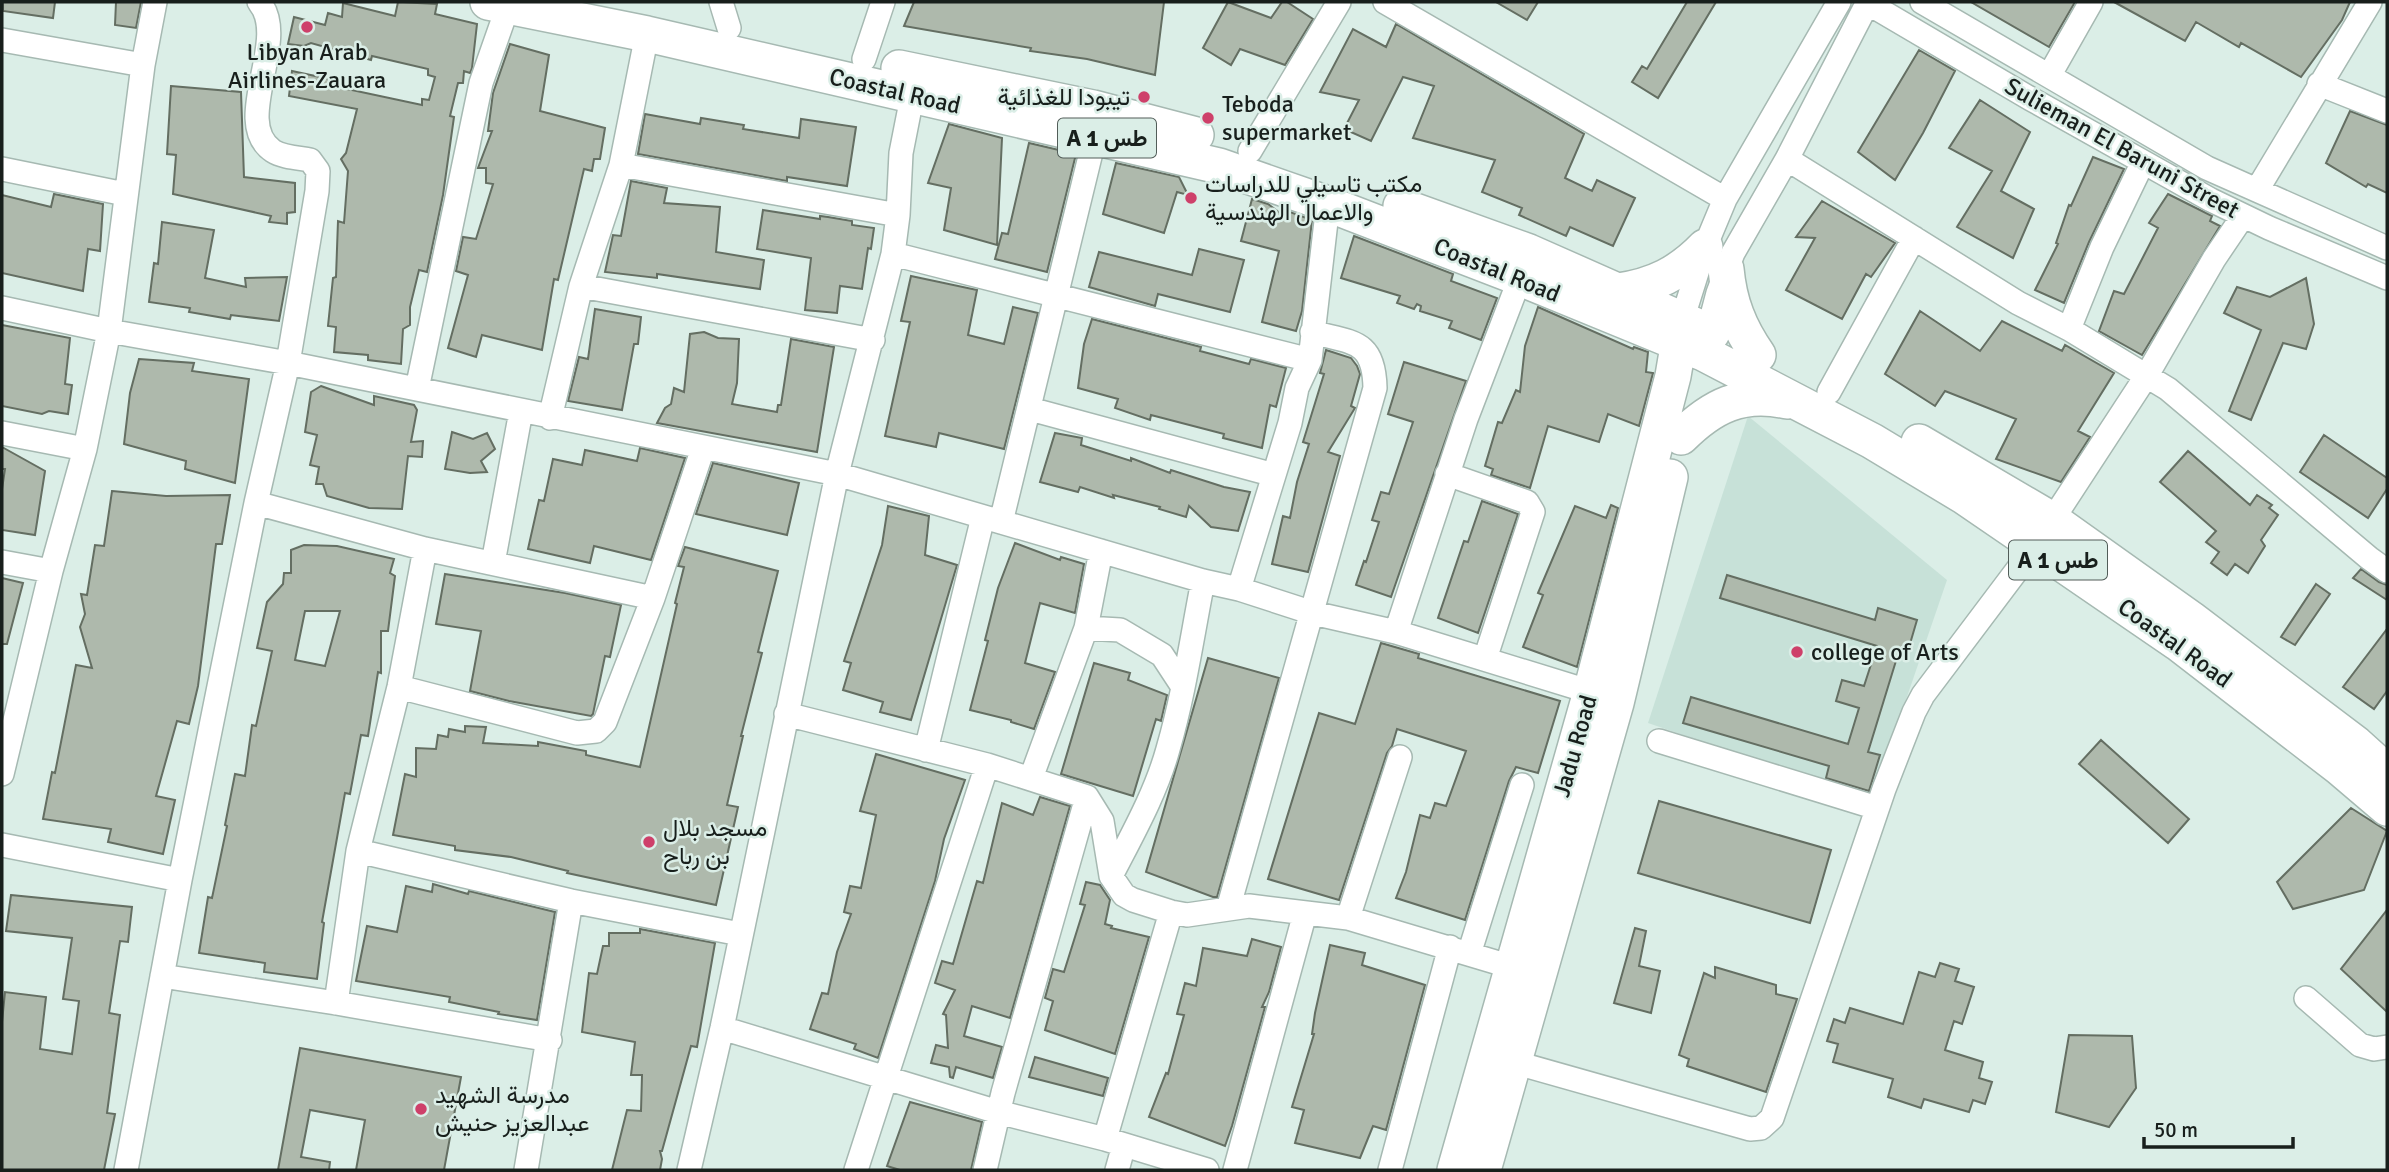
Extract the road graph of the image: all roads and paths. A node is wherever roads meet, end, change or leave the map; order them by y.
1 (155, 2) edge
2 (259, 2) edge
3 (605, 2) edge
4 (883, 2) edge
5 (1339, 2) edge
6 (1385, 2) edge
7 (1839, 2) edge
8 (1867, 2) edge
9 (1922, 2) edge
10 (2091, 2) edge
11 (2370, 2) edge
12 (498, 4) edge
13 (725, 15) edge
14 (647, 34) junction
15 (2, 40) edge
16 (864, 59) junction
17 (143, 65) junction
18 (2049, 76) junction
19 (915, 84) junction
20 (2319, 84) junction
21 (2387, 111) edge
22 (1095, 136) junction
23 (1250, 151) junction
24 (1787, 159) junction
25 (2143, 162) junction
26 (621, 164) junction
27 (2, 169) edge
28 (2257, 190) junction
29 (125, 194) junction
30 (1725, 199) junction
31 (1328, 204) junction
32 (898, 215) junction
33 (2243, 216) junction
34 (1914, 238) junction
35 (2387, 248) edge
36 (893, 254) junction
37 (1715, 258) junction
38 (1520, 278) junction
39 (2387, 278) edge
40 (581, 286) junction
41 (1618, 290) junction
42 (1057, 296) junction
43 (2, 309) edge
44 (2069, 329) junction
45 (109, 331) junction
46 (1312, 332) junction
47 (1693, 337) junction
48 (873, 340) junction
49 (1758, 355) junction
50 (1310, 360) junction
51 (288, 363) junction
52 (2147, 374) junction
53 (417, 389) junction
54 (1829, 392) junction
55 (1796, 403) junction
56 (1030, 409) junction
57 (521, 411) junction
58 (550, 418) junction
59 (2, 433) edge
60 (1681, 437) junction
61 (703, 448) junction
62 (85, 449) junction
63 (837, 474) junction
64 (1447, 474) junction
65 (1274, 475) junction
66 (256, 503) junction
67 (992, 520) junction
68 (2044, 532) junction
69 (425, 549) junction
70 (1101, 551) junction
71 (2, 562) edge
72 (493, 563) junction
73 (2387, 570) edge
74 (51, 571) junction
75 (1203, 581) junction
76 (1239, 589) junction
77 (653, 598) junction
78 (1313, 613) junction
79 (1086, 628) junction
80 (1396, 632) junction
81 (1485, 659) junction
82 (399, 687) junction
83 (1183, 687) junction
84 (1591, 692) junction
85 (786, 714) junction
86 (1660, 741) dead end
87 (926, 750) junction
88 (1400, 757) dead end
89 (987, 765) junction
90 (2387, 772) edge
91 (2, 774) edge
92 (1031, 778) junction
93 (1522, 785) dead end
94 (1087, 797) junction
95 (1877, 808) junction
96 (2387, 808) edge
97 (2, 845) edge
98 (358, 852) junction
99 (1111, 876) junction
100 (180, 880) junction
101 (571, 901) junction
102 (1228, 909) junction
103 (1171, 912) junction
104 (1305, 913) junction
105 (1348, 918) junction
106 (740, 934) junction
107 (1460, 950) junction
108 (1512, 967) junction
109 (162, 976) junction
110 (2306, 998) dead end
111 (336, 1003) junction
112 (722, 1028) junction
113 (550, 1040) junction
114 (2387, 1047) edge
115 (1513, 1062) junction
116 (888, 1078) junction
117 (998, 1112) junction
118 (1115, 1142) junction
119 (126, 1170) edge
120 (526, 1170) edge
121 (690, 1170) edge
122 (856, 1170) edge
123 (985, 1170) edge
124 (1117, 1170) edge
125 (1208, 1170) edge
126 (1235, 1170) edge
127 (1390, 1170) edge
128 (1455, 1170) edge
129 (1483, 1170) edge

1 - 17 street
2 - 51 street
3 - 13 highway, Coastal Road / A 1 طس
4 - 16 street
5 - 23 street
6 - 30 street
7 - 30 street
8 - 24 street
8 - 25 street, Sulieman El Baruni Street
9 - 18 street, Sulieman El Baruni Street
10 - 18 street
11 - 20 street
12 - 14 highway, Coastal Road / A 1 طس
12 - 53 street
13 - 16 highway, Coastal Road / A 1 طس
14 - 19 highway, Coastal Road / A 1 طس
14 - 26 street
15 - 17 street
16 - 19 highway, Coastal Road / A 1 طس
17 - 29 street
18 - 28 street, Sulieman El Baruni Street
19 - 22 highway, Coastal Road / A 1 طس
19 - 23 highway, Coastal Road / A 1 طس
19 - 32 street
20 - 21 street
20 - 28 street
22 - 31 highway, Coastal Road / A 1 طس
22 - 42 street
23 - 41 highway, Coastal Road / A 1 طس
24 - 34 street
24 - 37 street
25 - 33 street, Sulieman El Baruni Street
25 - 44 street
26 - 32 street
26 - 40 street
27 - 29 street
28 - 35 street, Sulieman El Baruni Street
29 - 45 street
30 - 37 street
31 - 38 highway, Coastal Road / A 1 طس
31 - 46 street
32 - 36 street
33 - 39 street, Sulieman El Baruni Street
33 - 52 street
34 - 44 street
34 - 54 street
36 - 42 street
36 - 48 street
37 - 41 highway
37 - 47 street
37 - 47 street
37 - 49 highway
38 - 47 highway, Coastal Road / A 1 طس
38 - 64 street
40 - 48 street
40 - 58 street
41 - 47 highway, Coastal Road / A 1 طس
42 - 50 street
42 - 56 street
43 - 45 street
44 - 52 street
45 - 51 street
45 - 62 street
46 - 50 street
46 - 78 street
47 - 49 highway, Coastal Road / A 1 طس
47 - 55 highway, Coastal Road / A 1 طس
47 - 60 highway, Jadu Road
47 - 84 highway, Jadu Road
48 - 63 street
49 - 54 highway, Coastal Road / A 1 طس
50 - 65 street
51 - 53 street
51 - 66 street
52 - 68 street
52 - 73 street
53 - 57 street
54 - 68 highway, Coastal Road / A 1 طس
55 - 60 highway
55 - 68 highway, Coastal Road / A 1 طس
56 - 65 street
56 - 67 street
57 - 58 street
57 - 72 street
58 - 61 street
59 - 62 street
60 - 115 highway, Jadu Road
61 - 63 street
61 - 77 street
62 - 74 street
63 - 67 street
63 - 85 street
64 - 80 street
64 - 81 street
65 - 76 street
66 - 69 street
66 - 100 street
67 - 70 street
67 - 87 street
68 - 90 highway, Coastal Road / A 1 طس
68 - 95 street
68 - 96 highway, Coastal Road / A 1 طس
69 - 72 street
69 - 82 street
70 - 75 street
70 - 79 street
71 - 74 street
72 - 77 street
74 - 91 street
75 - 76 street
75 - 83 street
76 - 78 street
77 - 82 street
78 - 80 street
78 - 102 street
79 - 83 street
79 - 92 street
80 - 81 street
81 - 84 street
82 - 98 street
83 - 99 street
84 - 108 highway, Jadu Road
85 - 87 street
85 - 106 street
86 - 95 street
87 - 89 street
88 - 105 street
89 - 92 street
89 - 116 street
92 - 94 street
93 - 107 street
94 - 99 street
94 - 117 street
95 - 115 street
97 - 100 street
98 - 101 street
98 - 111 street
99 - 103 street
100 - 109 street
101 - 106 street
101 - 113 street
102 - 103 street
102 - 104 street
103 - 118 street
104 - 105 street
104 - 126 street
105 - 107 street
106 - 112 street
107 - 108 street
107 - 127 street
108 - 128 highway, Jadu Road
109 - 111 street
109 - 119 street
110 - 114 street
111 - 113 street
112 - 116 street
112 - 121 street
113 - 120 street
115 - 129 highway, Jadu Road
116 - 117 street
116 - 122 street
117 - 118 street
117 - 123 street
118 - 124 street
118 - 125 street

